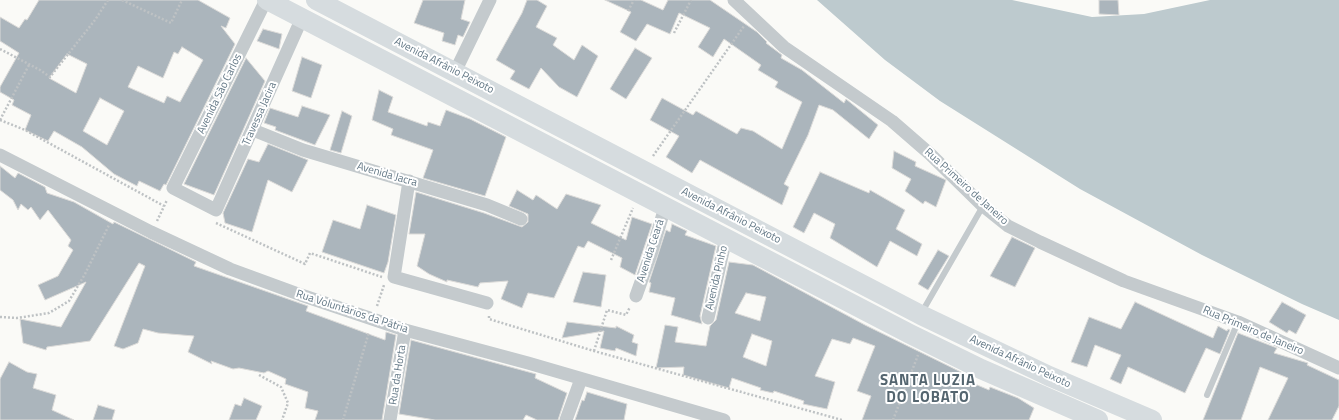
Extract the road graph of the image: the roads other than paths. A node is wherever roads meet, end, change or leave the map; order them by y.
1 (267, 0) edge
2 (316, 0) edge
3 (490, 0) edge
4 (734, 0) edge
5 (302, 18) junction
6 (455, 72) junction
7 (253, 130) junction
8 (0, 155) edge
9 (410, 181) junction
10 (983, 206) junction
11 (665, 207) junction
12 (216, 210) joint
13 (521, 219) dead end
14 (726, 238) junction
15 (636, 296) road end
16 (487, 303) road end
17 (920, 315) junction
18 (708, 318) dead end
19 (1238, 322) junction
20 (405, 330) junction
21 (1339, 368) edge
22 (581, 379) junction
23 (1207, 395) dead end
24 (390, 420) edge
25 (566, 420) edge
26 (724, 420) edge
27 (1098, 420) edge
28 (1152, 420) edge

1 - 5 main road, Avenida Afrânio Peixoto
1 - 12 street, Avenida São Carlos
2 - 6 main road, Avenida Afrânio Peixoto
3 - 6 street
4 - 10 street, Rua Primeiro de Janeiro
5 - 7 street, Travessa Jacira
5 - 11 main road, Avenida Afrânio Peixoto
6 - 17 main road, Avenida Afrânio Peixoto
7 - 9 street, Avenida Jacra
7 - 12 street, Travessa Jacira
8 - 20 street, Rua Voluntários da Pátria
9 - 13 street, Avenida Jacra
9 - 16 street
10 - 17 lane
10 - 19 street, Rua Primeiro de Janeiro
11 - 14 main road, Avenida Afrânio Peixoto
11 - 15 street, Avenida Ceará
14 - 18 street, Avenida Pinho
14 - 27 main road, Avenida Afrânio Peixoto
17 - 28 main road, Avenida Afrânio Peixoto
19 - 21 street, Rua Primeiro de Janeiro
19 - 23 lane
20 - 22 street, Rua Voluntários da Pátria
20 - 24 street, Rua da Horta
22 - 25 street
22 - 26 street, Rua Voluntários da Pátria

